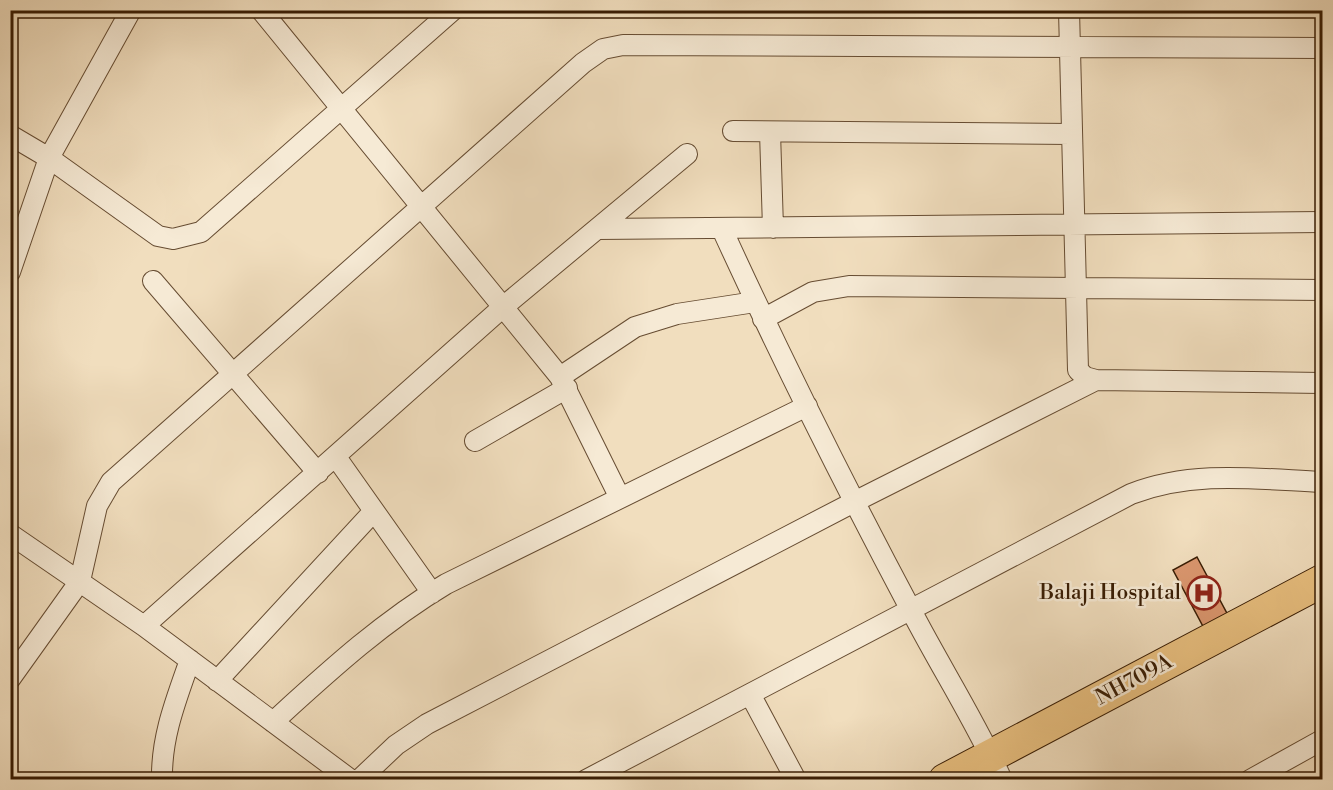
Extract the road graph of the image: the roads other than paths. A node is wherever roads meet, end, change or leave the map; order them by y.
1 (130, 10) edge
2 (261, 10) edge
3 (453, 10) edge
4 (1069, 10) edge
5 (1069, 45) junction
6 (1323, 48) edge
7 (342, 108) junction
8 (733, 131) dead end
9 (770, 132) junction
10 (1071, 134) junction
11 (10, 135) edge
12 (687, 154) dead end
13 (49, 158) junction
14 (421, 206) junction
15 (1323, 222) edge
16 (1073, 226) junction
17 (773, 228) junction
18 (597, 229) junction
19 (722, 229) junction
20 (11, 266) edge
21 (153, 280) dead end
22 (1075, 289) junction
23 (1323, 290) edge
24 (503, 308) junction
25 (759, 311) junction
26 (233, 373) junction
27 (1096, 380) junction
28 (563, 382) junction
29 (1323, 383) edge
30 (807, 406) junction
31 (475, 441) dead end
32 (336, 457) junction
33 (318, 473) junction
34 (1323, 482) edge
35 (620, 498) junction
36 (856, 501) junction
37 (374, 511) junction
38 (10, 534) edge
39 (80, 581) junction
40 (1323, 581) edge
41 (432, 593) junction
42 (911, 611) junction
43 (144, 626) junction
44 (190, 660) junction
45 (10, 679) edge
46 (217, 681) junction
47 (750, 694) junction
48 (273, 722) junction
49 (1323, 740) edge
50 (997, 767) edge
51 (162, 780) edge
52 (351, 780) edge
53 (359, 780) edge
54 (586, 780) edge
55 (796, 780) edge
56 (945, 780) edge
57 (1250, 780) edge

1 - 13 street
2 - 7 street
3 - 7 street
4 - 5 street
5 - 6 street
5 - 10 street
5 - 14 street
7 - 13 street
7 - 14 street
8 - 9 street
9 - 10 street
9 - 17 street
10 - 16 street
11 - 13 street
12 - 18 street
13 - 20 street
14 - 24 street
14 - 26 street
15 - 16 street
16 - 17 street
16 - 22 street
17 - 19 street
18 - 19 street
18 - 24 street
19 - 25 street
21 - 26 street
22 - 23 street
22 - 25 street
22 - 27 street
24 - 28 street
24 - 32 street
25 - 28 street
25 - 30 street
26 - 33 street
26 - 39 street
27 - 29 street
27 - 36 street
28 - 31 street
28 - 35 street
30 - 35 street
30 - 36 street
32 - 33 street
32 - 37 street
33 - 43 street
34 - 42 street
35 - 41 street
36 - 42 street
36 - 53 street
37 - 41 street
37 - 46 street
38 - 39 street
39 - 43 street
39 - 45 street
40 - 50 highway, NH709A
41 - 48 street
42 - 47 street
42 - 50 street
43 - 44 street
44 - 46 street
44 - 51 street
46 - 48 street
47 - 54 street
47 - 55 street
48 - 52 street
49 - 57 street
50 - 56 highway, NH709A

